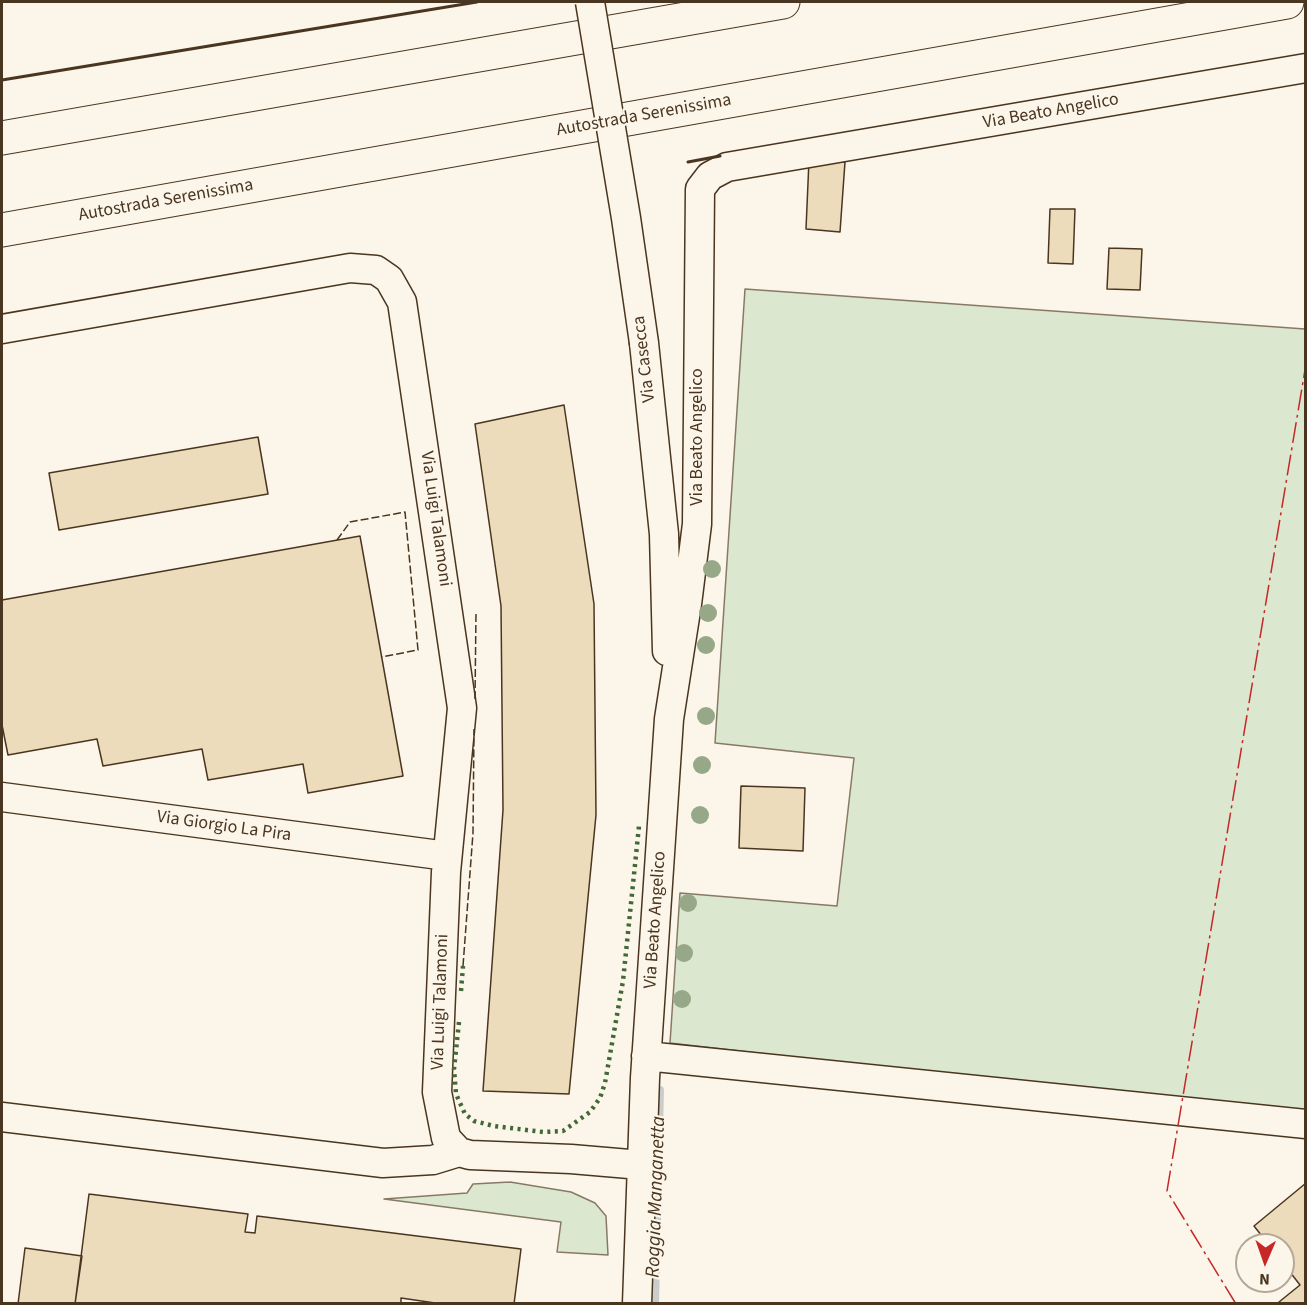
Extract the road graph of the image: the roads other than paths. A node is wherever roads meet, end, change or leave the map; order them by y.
1 (590, 2) edge
2 (783, 2) edge
3 (1287, 2) edge
4 (1305, 68) edge
5 (2, 138) edge
6 (2, 230) edge
7 (2, 329) edge
8 (669, 719) junction
9 (2, 797) edge
10 (447, 856) junction
11 (646, 1056) junction
12 (2, 1117) edge
13 (1305, 1124) edge
14 (459, 1152) junction
15 (641, 1165) junction
16 (637, 1304) edge

1 - 8 street, Via Casecca, bridge
2 - 5 highway
3 - 6 highway, Autostrada Serenissima
4 - 8 street, Via Beato Angelico
7 - 10 street, Via Luigi Talamoni
8 - 11 street, Via Beato Angelico
9 - 10 street, Via Giorgio La Pira
10 - 14 street, Via Luigi Talamoni
11 - 13 street
11 - 15 street, Via Beato Angelico
12 - 14 street
14 - 15 street
15 - 16 street, Via Beato Angelico

